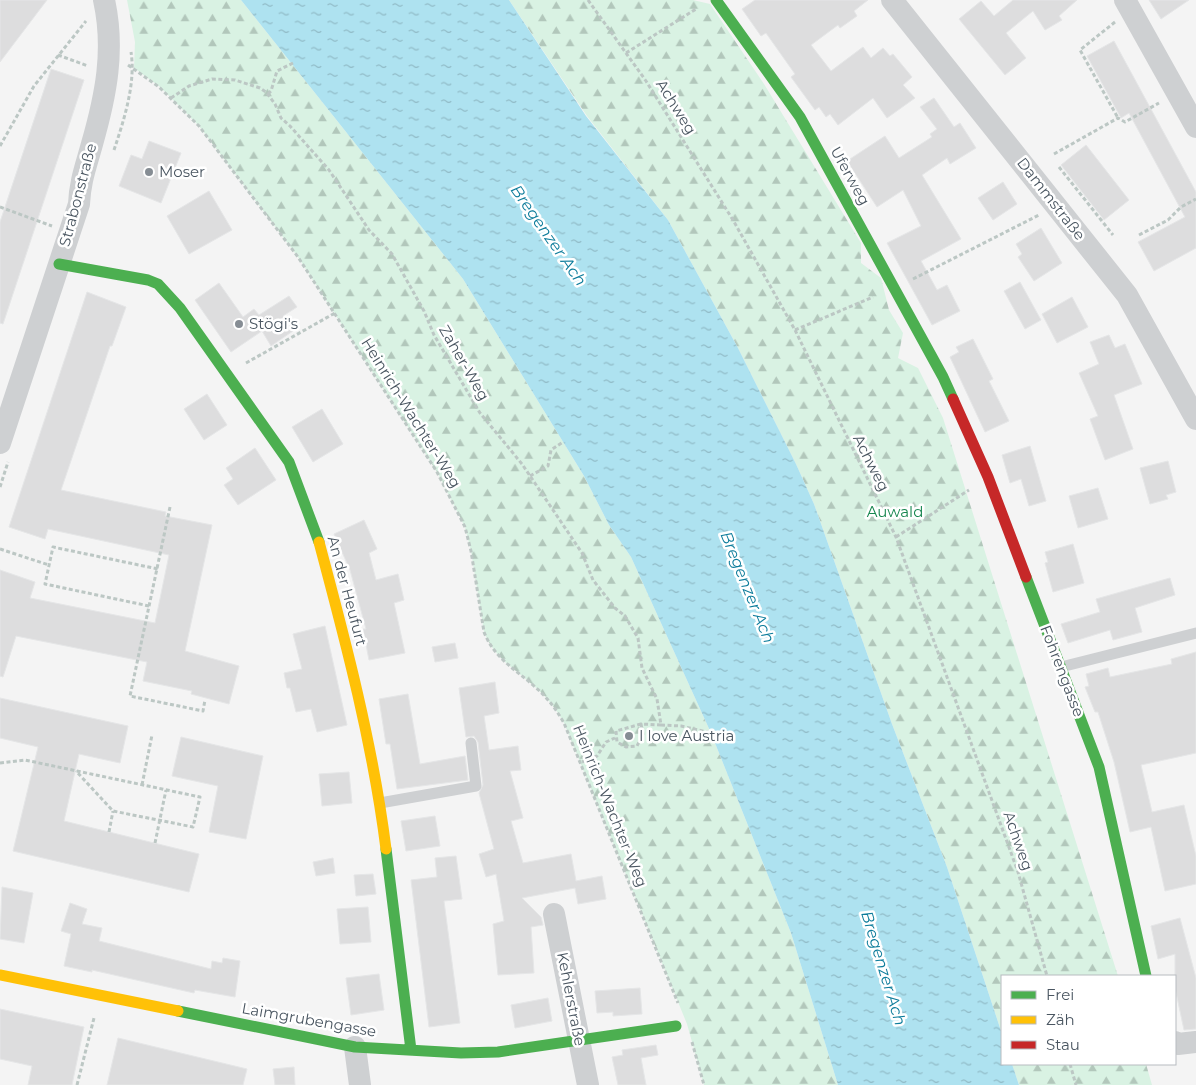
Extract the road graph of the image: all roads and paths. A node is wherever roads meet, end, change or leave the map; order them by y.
1 (588, 0) edge
2 (716, 0) edge
3 (892, 0) edge
4 (702, 5) dead end
5 (1128, 5) edge
6 (98, 7) edge
7 (626, 53) junction
8 (58, 55) junction
9 (293, 63) dead end
10 (134, 68) dead end
11 (96, 69) dead end
12 (1177, 93) junction
13 (268, 94) junction
14 (171, 98) junction
15 (1118, 118) junction
16 (1196, 128) edge
17 (0, 146) edge
18 (1054, 154) dead end
19 (1059, 167) dead end
20 (1196, 199) edge
21 (1057, 205) junction
22 (0, 207) edge
23 (37, 221) dead end
24 (1113, 235) dead end
25 (1139, 235) dead end
26 (59, 264) junction
27 (895, 288) junction
28 (335, 313) junction
29 (795, 330) junction
30 (228, 373) junction
31 (943, 377) joint
32 (1195, 412) edge
33 (563, 442) dead end
34 (0, 443) edge
35 (530, 476) junction
36 (988, 477) junction
37 (170, 507) dead end
38 (896, 537) junction
39 (0, 550) edge
40 (49, 565) junction
41 (158, 569) junction
42 (149, 606) junction
43 (1196, 633) edge
44 (1061, 667) junction
45 (205, 700) dead end
46 (641, 724) junction
47 (661, 725) junction
48 (711, 733) dead end
49 (152, 735) dead end
50 (616, 738) junction
51 (471, 743) dead end
52 (582, 762) junction
53 (0, 763) edge
54 (76, 771) junction
55 (142, 785) junction
56 (166, 790) junction
57 (380, 803) junction
58 (114, 811) junction
59 (160, 820) junction
60 (109, 832) dead end
61 (155, 842) dead end
62 (554, 914) dead end
63 (0, 975) edge
64 (1047, 975) edge
65 (1146, 975) edge
66 (101, 994) junction
67 (679, 1006) dead end
68 (676, 1026) dead end
69 (689, 1032) dead end
70 (579, 1040) junction
71 (1196, 1042) edge
72 (1176, 1043) edge
73 (355, 1047) junction
74 (411, 1050) junction
75 (1070, 1065) edge
76 (78, 1085) edge
77 (360, 1085) edge
78 (588, 1085) edge
79 (704, 1085) edge
80 (1076, 1085) edge

1 - 7 path, Achweg
2 - 27 street, Uferweg
3 - 21 street, Dammstraße
4 - 7 path
5 - 12 street
5 - 15 path
6 - 8 path
6 - 26 street, Strabonstraße
7 - 29 path, Achweg
8 - 11 path
8 - 17 path
9 - 13 path
10 - 14 path, Heinrich-Wachter-Weg
12 - 15 path
12 - 16 street
13 - 14 path
13 - 35 path, Zaher-Weg
14 - 28 path, Heinrich-Wachter-Weg
15 - 18 path
19 - 24 path
20 - 25 path
21 - 27 path
21 - 32 street, Dammstraße
22 - 23 path
26 - 30 street, An der Heufurt
26 - 34 street, Strabonstraße
27 - 29 path
27 - 31 street, Uferweg
28 - 30 path
28 - 52 path, Heinrich-Wachter-Weg
29 - 38 path, Achweg
30 - 57 street, An der Heufurt
31 - 36 street, Fohrengasse
33 - 35 path
35 - 47 path, Zaher-Weg
36 - 38 path
36 - 44 street, Fohrengasse
37 - 41 path
38 - 64 path, Achweg
39 - 40 path
40 - 41 path
40 - 42 path
41 - 42 path
42 - 45 path
43 - 44 lane
44 - 65 street, Fohrengasse
46 - 47 path
46 - 50 path
46 - 50 path
47 - 48 path
49 - 55 path
50 - 52 path
51 - 57 lane
52 - 67 path, Heinrich-Wachter-Weg
53 - 54 path
54 - 55 path
54 - 58 path
55 - 56 path
56 - 59 path
56 - 59 path
57 - 74 street, An der Heufurt
58 - 59 path
58 - 60 path
59 - 61 path
62 - 70 street, Kehlerstraße
63 - 66 street, Laimgrubengasse
66 - 73 street, Laimgrubengasse
66 - 76 path
68 - 70 street, Laimgrubengasse
69 - 79 path
70 - 74 street, Laimgrubengasse
70 - 78 street, Kehlerstraße
71 - 72 street
73 - 74 street, Laimgrubengasse
73 - 77 street
75 - 80 path

